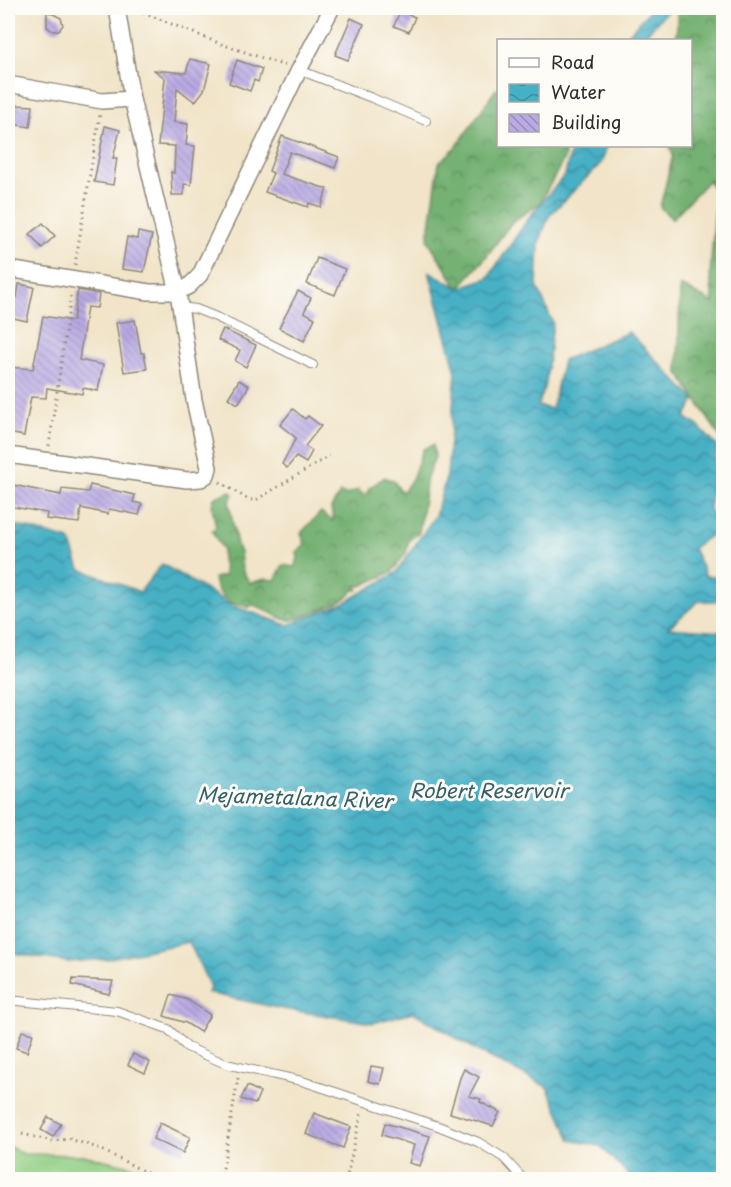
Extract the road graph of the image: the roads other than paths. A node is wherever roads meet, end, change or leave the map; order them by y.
1 (121, 8) edge
2 (332, 8) edge
3 (299, 70) junction
4 (8, 84) edge
5 (132, 99) junction
6 (426, 121) dead end
7 (8, 269) edge
8 (179, 300) junction
9 (313, 365) dead end
10 (8, 455) edge
11 (8, 1000) edge
12 (524, 1179) edge

1 - 5 street
2 - 3 street
3 - 6 lane
3 - 8 street
4 - 5 street
5 - 8 street
7 - 8 street
8 - 9 lane
8 - 10 street
11 - 12 lane

